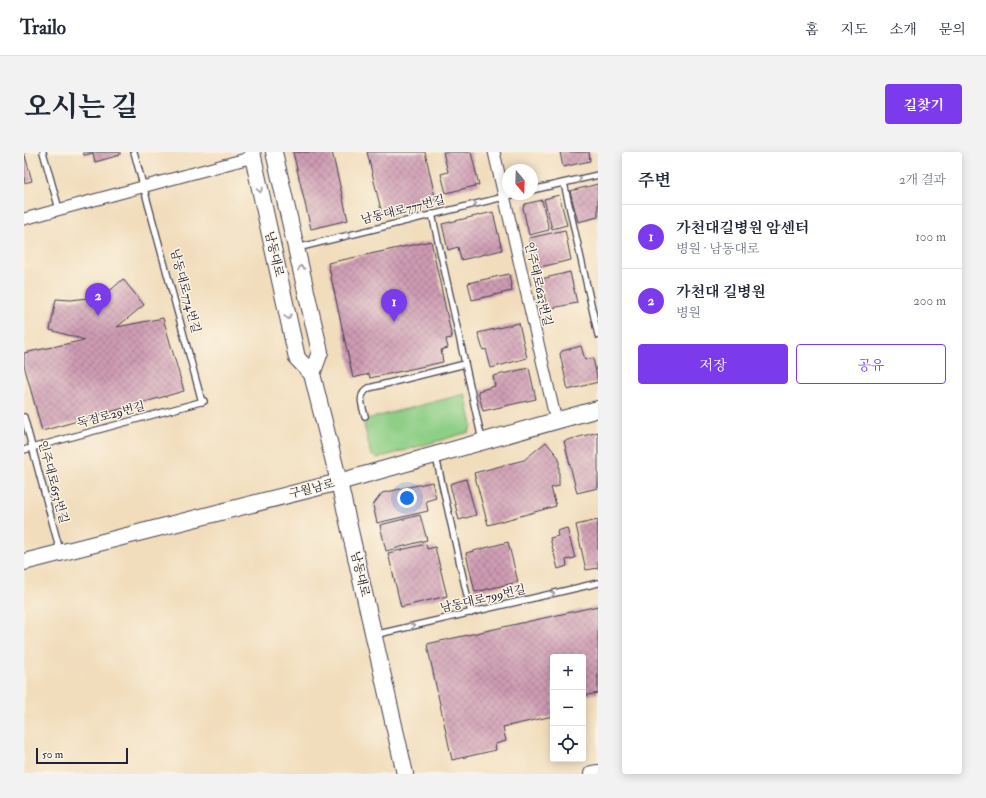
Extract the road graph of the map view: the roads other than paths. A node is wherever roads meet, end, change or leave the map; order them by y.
1 (43, 152) edge
2 (134, 152) edge
3 (274, 152) edge
4 (494, 152) edge
5 (252, 154) edge
6 (598, 175) edge
7 (564, 183) junction
8 (144, 187) junction
9 (502, 188) edge
10 (538, 189) edge
11 (502, 197) edge
12 (505, 200) edge
13 (59, 209) junction
14 (432, 214) junction
15 (24, 218) edge
16 (297, 248) junction
17 (598, 335) edge
18 (465, 364) junction
19 (312, 374) junction
20 (203, 402) joint
21 (598, 409) edge
22 (366, 416) dead end
23 (24, 417) edge
24 (556, 421) junction
25 (482, 442) junction
26 (32, 448) junction
27 (24, 450) edge
28 (436, 455) junction
29 (339, 482) junction
30 (61, 553) junction
31 (24, 562) edge
32 (598, 583) edge
33 (471, 613) junction
34 (374, 635) junction
35 (598, 773) edge
36 (405, 774) edge
37 (592, 774) edge

1 - 13 lane
2 - 8 lane, 남동대로774번길
3 - 16 main road, 남동대로
4 - 9 street, 인주대로623번길
5 - 8 street
5 -> 19 main road, 남동대로
7 -> 6 lane
7 - 10 lane
7 - 17 lane
8 - 13 street
8 - 20 lane, 남동대로774번길
14 -> 11 lane, 남동대로777번길
12 - 24 street, 인주대로623번길
13 - 15 street
16 -> 14 lane, 남동대로777번길
14 - 18 lane
19 -> 16 main road, 남동대로
18 - 22 lane
18 - 25 lane
19 - 29 main road, 남동대로
20 - 26 lane, 독점로29번길
21 - 24 main road, 구월남로
23 - 26 lane, 인주대로653번길
24 - 25 main road, 구월남로
25 - 28 main road, 구월남로
26 - 27 lane, 독점로29번길
26 - 30 lane, 인주대로653번길
28 - 29 main road, 구월남로
28 - 33 lane
29 - 30 main road, 구월남로
29 - 34 main road, 남동대로
30 - 31 main road, 구월남로
33 -> 32 lane, 남동대로799번길
34 -> 33 lane, 남동대로799번길
34 - 36 main road, 남동대로
35 - 37 main road

